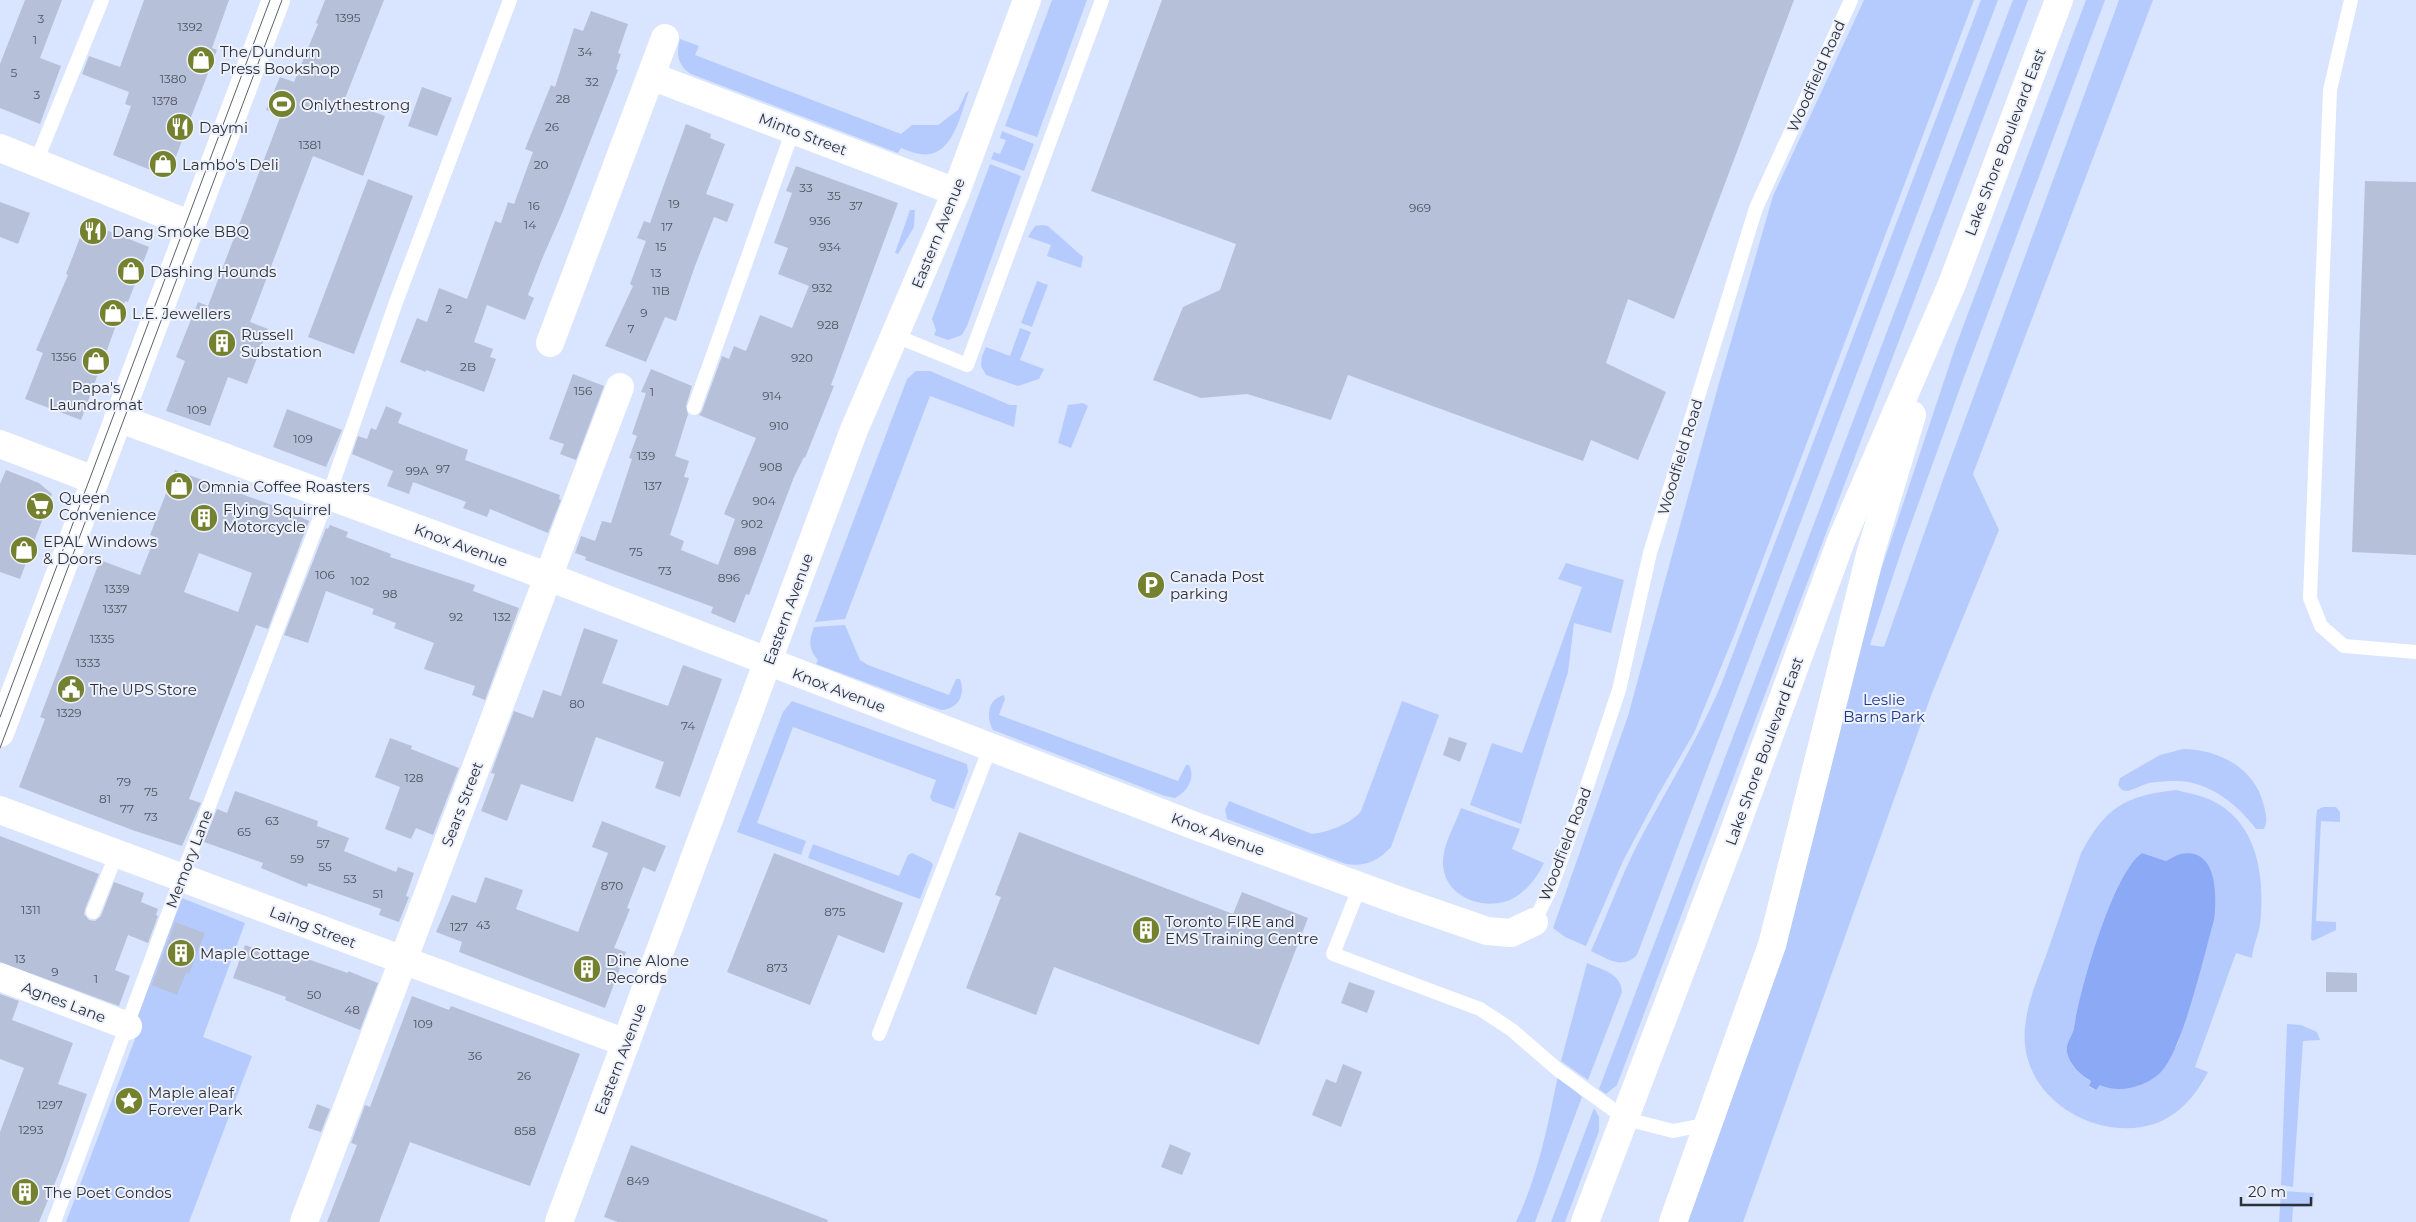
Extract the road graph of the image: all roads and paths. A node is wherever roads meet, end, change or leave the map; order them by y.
1 (102, 0) edge
2 (276, 0) edge
3 (510, 0) edge
4 (1027, 0) edge
5 (1102, 0) edge
6 (1851, 0) edge
7 (2059, 0) edge
8 (2351, 0) edge
9 (665, 38) dead end
10 (651, 76) junction
11 (793, 130) junction
12 (0, 148) edge
13 (36, 162) junction
14 (956, 192) junction
15 (190, 225) junction
16 (1952, 284) junction
17 (896, 336) junction
18 (550, 343) dead end
19 (620, 387) dead end
20 (694, 408) dead end
21 (118, 418) junction
22 (0, 444) edge
23 (94, 480) junction
24 (328, 497) junction
25 (549, 577) junction
26 (2416, 652) edge
27 (768, 663) junction
28 (0, 733) edge
29 (990, 748) junction
30 (0, 810) edge
31 (117, 853) junction
32 (182, 877) junction
33 (1360, 886) junction
34 (93, 912) dead end
35 (1534, 922) joint
36 (402, 961) junction
37 (0, 977) edge
38 (128, 1026) junction
39 (879, 1034) dead end
40 (626, 1043) junction
41 (1626, 1119) junction
42 (1710, 1124) junction
43 (54, 1222) edge
44 (304, 1222) edge
45 (559, 1222) edge
46 (1585, 1222) edge
47 (1673, 1222) edge

1 - 13 lane
2 - 15 main road
3 - 24 lane, Memory Lane
4 - 14 main road, Eastern Avenue
5 - 17 lane
6 - 35 lane, Woodfield Road
7 - 16 main road, Lake Shore Boulevard East
8 - 26 lane
9 - 10 main road
10 - 11 main road, Minto Street
10 - 18 main road
11 - 14 main road, Minto Street
11 - 20 lane
12 - 13 main road
13 - 15 main road
14 - 17 main road, Eastern Avenue
15 - 21 main road
16 - 41 main road, Lake Shore Boulevard East
16 - 42 main road, Lake Shore Boulevard East
17 - 27 main road, Eastern Avenue
19 - 25 main road, Sears Street
21 - 23 main road
21 - 24 main road, Knox Avenue
22 - 23 main road
23 - 28 main road
24 - 25 main road, Knox Avenue
24 - 32 lane, Memory Lane
25 - 27 main road, Knox Avenue
25 - 36 main road, Sears Street
27 - 29 main road, Knox Avenue
27 - 40 main road, Eastern Avenue
29 - 33 main road, Knox Avenue
29 - 39 lane
30 - 31 main road, Laing Street
31 - 32 main road, Laing Street
31 - 34 lane
32 - 36 main road, Laing Street
32 - 38 lane, Memory Lane
33 - 35 main road, Knox Avenue
33 - 41 lane
36 - 40 main road, Laing Street
36 - 44 main road, Sears Street
37 - 38 main road, Agnes Lane
38 - 43 lane, Memory Lane
40 - 45 main road, Eastern Avenue
41 - 42 lane
41 - 46 main road, Lake Shore Boulevard East
42 - 47 main road, Lake Shore Boulevard East

